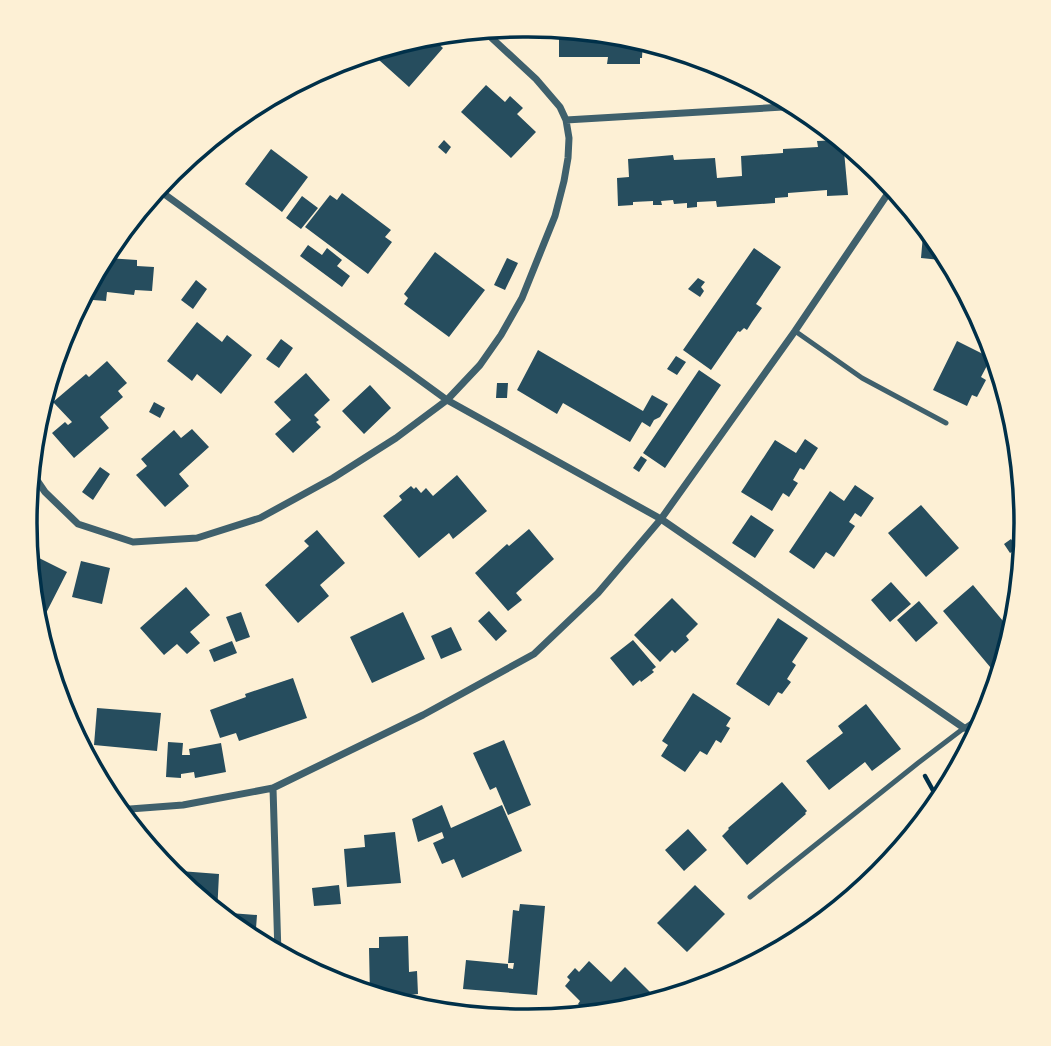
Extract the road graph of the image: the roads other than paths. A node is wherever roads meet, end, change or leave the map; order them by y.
1 (492, 38) edge
2 (779, 107) edge
3 (566, 120) junction
4 (164, 194) edge
5 (887, 195) edge
6 (795, 331) junction
7 (447, 400) junction
8 (946, 423) dead end
9 (39, 484) edge
10 (661, 519) junction
11 (970, 724) edge
12 (964, 728) junction
13 (273, 788) junction
14 (130, 809) edge
15 (750, 897) dead end
16 (278, 943) edge

1 - 3 street
2 - 3 street
3 - 7 street
4 - 7 street
5 - 6 street
6 - 8 lane
6 - 10 street
7 - 9 street
7 - 10 street
10 - 12 street
10 - 13 street
11 - 12 lane
12 - 15 lane
13 - 14 street
13 - 16 street

